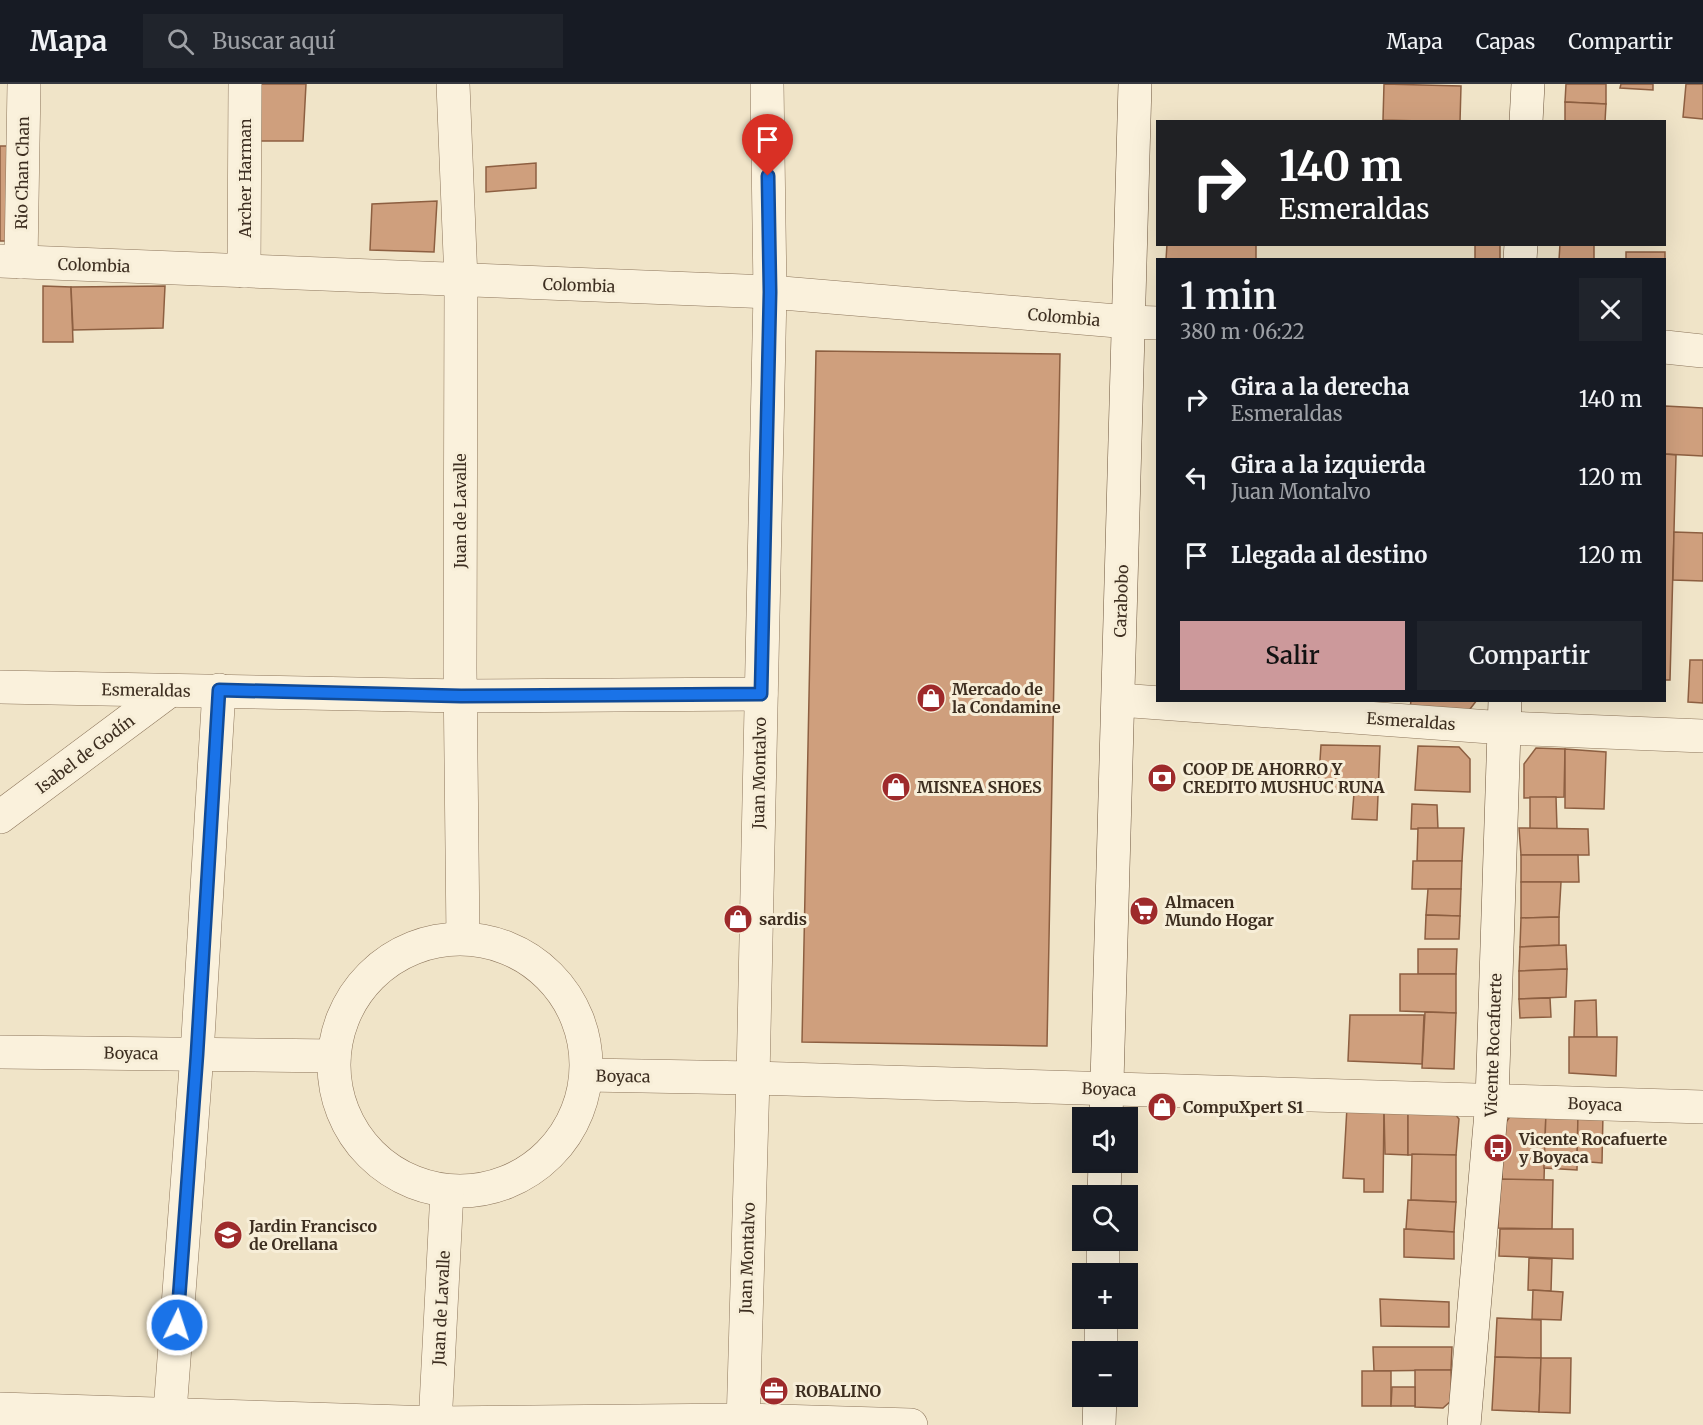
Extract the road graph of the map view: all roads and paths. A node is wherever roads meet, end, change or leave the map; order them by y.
1 (24, 84) edge
2 (245, 84) edge
3 (453, 84) edge
4 (767, 84) edge
5 (1135, 84) edge
6 (1528, 84) edge
7 (1526, 120) edge
8 (10, 261) edge
9 (244, 271) junction
10 (460, 280) junction
11 (770, 292) junction
12 (1144, 323) edge
13 (1666, 347) edge
14 (1703, 351) edge
15 (0, 687) edge
16 (219, 690) junction
17 (169, 691) junction
18 (761, 694) junction
19 (461, 696) junction
20 (1119, 700) junction
21 (1156, 701) edge
22 (1174, 702) edge
23 (1505, 714) edge
24 (1703, 736) edge
25 (0, 817) edge
26 (463, 938) junction
27 (0, 1052) edge
28 (197, 1054) junction
29 (334, 1056) junction
30 (587, 1075) junction
31 (753, 1078) junction
32 (1492, 1101) junction
33 (1107, 1103) edge
34 (1703, 1107) edge
35 (447, 1191) junction
36 (1100, 1407) edge
37 (0, 1409) edge
38 (170, 1420) edge
39 (743, 1422) edge
40 (435, 1424) edge
41 (911, 1425) edge
42 (1099, 1425) edge
43 (1464, 1425) edge

1 - 8 street, Rio Chan Chan
2 - 9 street, Archer Harman
3 - 10 street, Juan de Lavalle
4 - 11 street, Juan Montalvo
5 - 12 street, Carabobo
6 - 7 street
8 - 9 street, Colombia
9 - 10 street, Colombia
10 - 11 street, Colombia
10 - 19 street, Juan de Lavalle
11 - 12 street, Colombia
11 - 18 street, Juan Montalvo
12 - 20 street, Carabobo
13 - 14 street
15 - 17 street, Esmeraldas
16 - 17 street, Esmeraldas
16 - 19 street, Esmeraldas
16 - 28 street
17 - 25 street, Isabel de Godín
18 - 19 street, Esmeraldas
18 - 31 street, Juan Montalvo
19 - 26 street, Juan de Lavalle
20 - 21 street, Esmeraldas
20 - 33 street, Carabobo
22 - 23 street, Esmeraldas
23 - 24 street, Esmeraldas
23 - 32 street, Vicente Rocafuerte
26 - 29 street
26 - 30 street
27 - 28 street, Boyaca
28 - 29 street, Boyaca
28 - 38 street
29 - 35 street
30 - 31 street, Boyaca
30 - 35 street
31 - 33 street, Boyaca
31 - 39 street, Juan Montalvo
32 - 33 street, Boyaca
32 - 34 street, Boyaca
32 - 43 street, Vicente Rocafuerte
35 - 40 street, Juan de Lavalle
36 - 42 street
37 - 38 street
38 - 40 street
39 - 40 street
39 - 41 street

